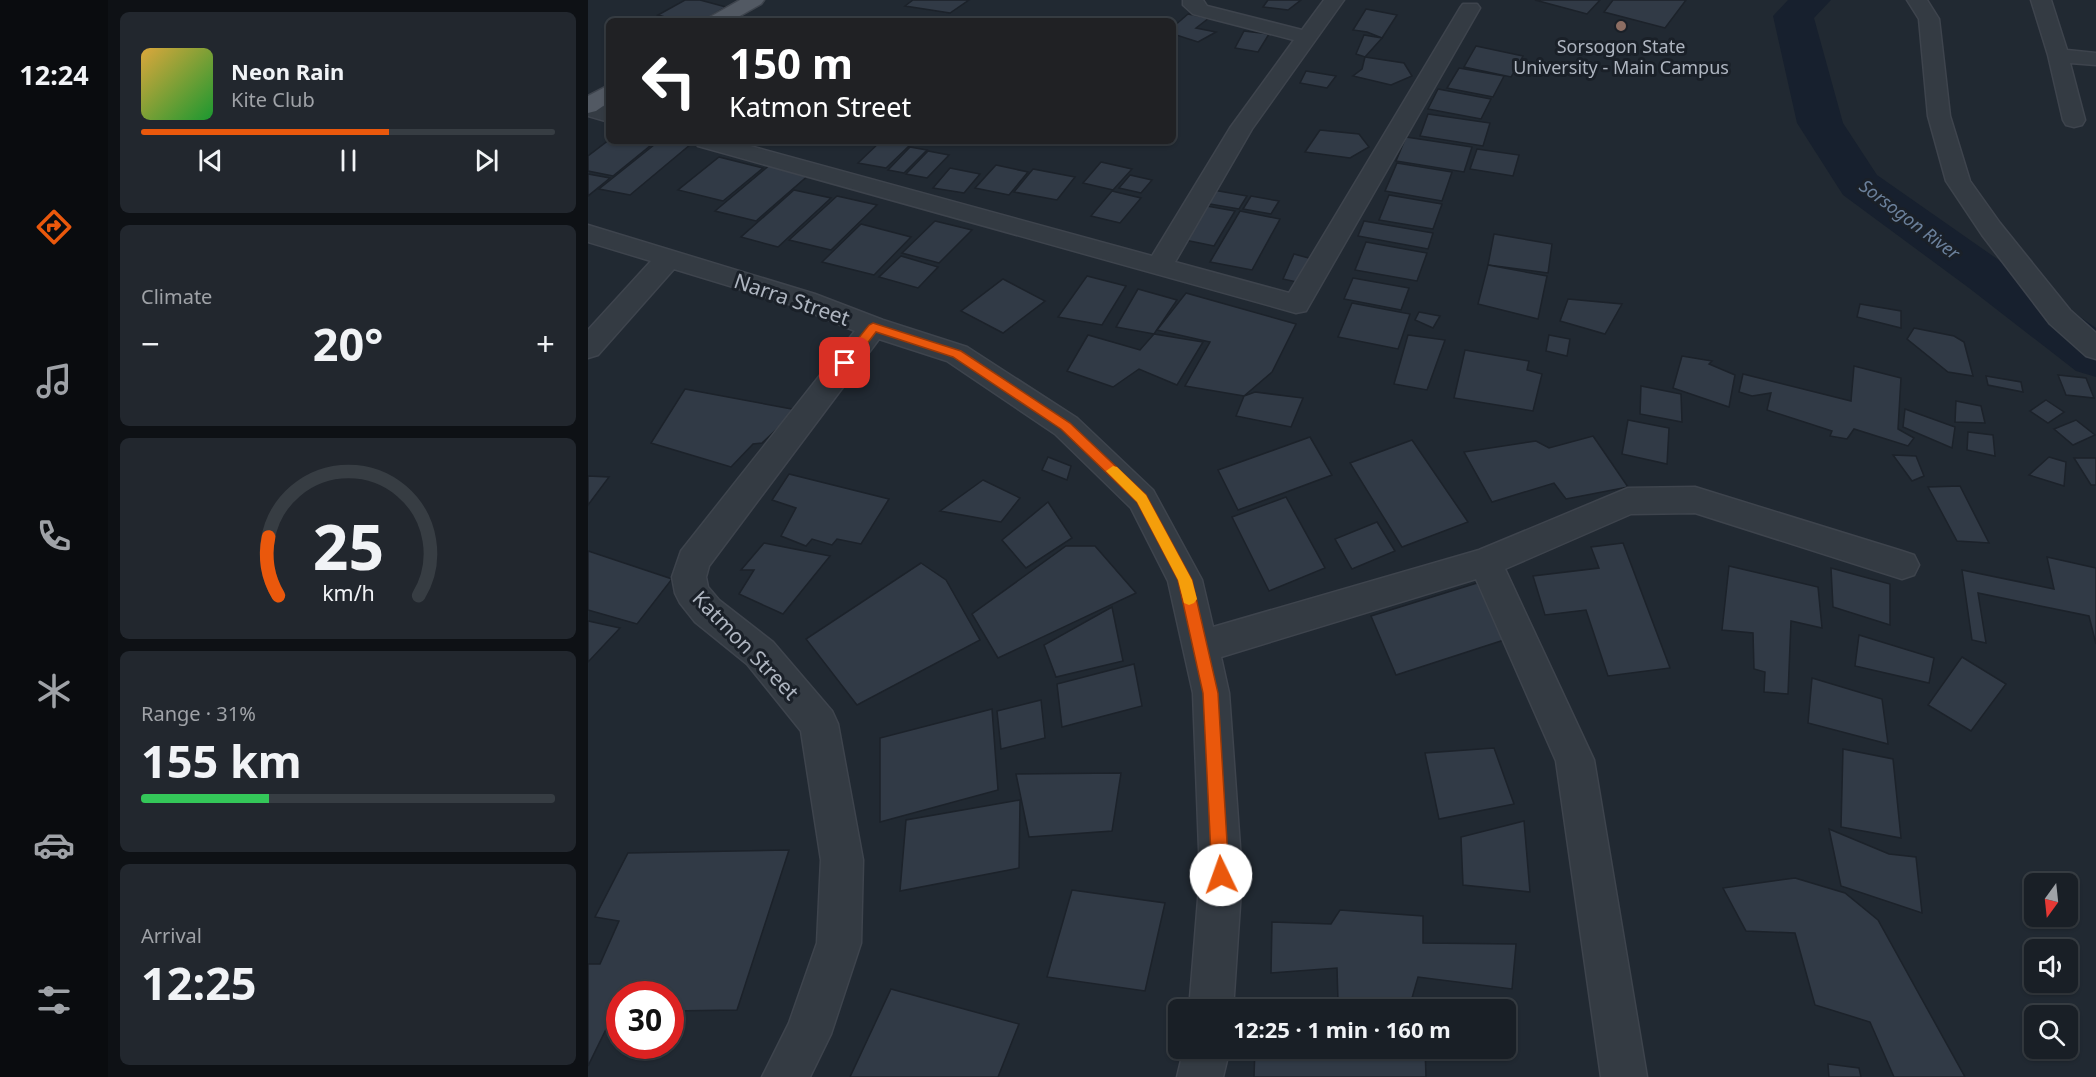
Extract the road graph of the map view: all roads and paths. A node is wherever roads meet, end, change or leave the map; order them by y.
1 (754, 0) edge
2 (1193, 0) edge
3 (1334, 0) edge
4 (1917, 0) edge
5 (2041, 0) edge
6 (1470, 8) dead end
7 (722, 18) edge
8 (1307, 37) junction
9 (2058, 55) junction
10 (2096, 59) edge
11 (606, 94) edge
12 (588, 107) edge
13 (606, 113) edge
14 (2074, 120) dead end
15 (717, 144) edge
16 (588, 233) edge
17 (669, 258) junction
18 (1159, 266) junction
19 (873, 327) junction
20 (588, 348) edge
21 (2096, 348) edge
22 (1485, 562) junction
23 (1902, 565) dead end
24 (1200, 647) junction
25 (1212, 999) edge
26 (1204, 1059) edge
27 (785, 1077) edge
28 (1200, 1077) edge
29 (1624, 1077) edge

1 - 7 main road
2 - 8 street
3 - 8 street
4 - 21 street
5 - 9 street
6 - 18 street
8 - 18 street
9 - 10 street
9 - 14 street
11 - 12 main road
12 - 13 street
15 - 18 street
16 - 17 street, Narra Street
17 - 19 street, Narra Street
17 - 20 street
19 - 24 street, Narra Street
19 - 27 street, Katmon Street
22 - 23 street
22 - 24 street
22 - 29 street
24 - 25 street, Narra Street
26 - 28 street

